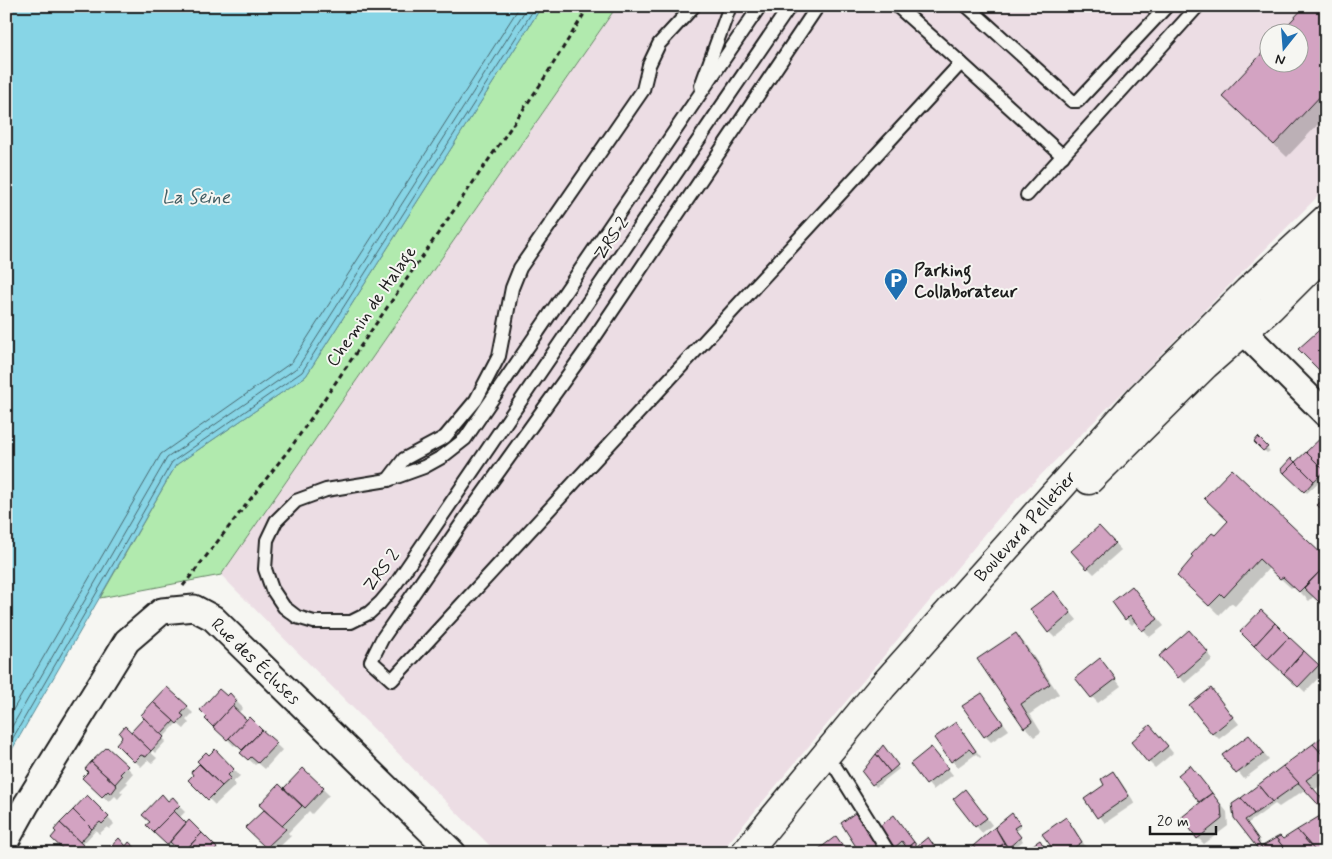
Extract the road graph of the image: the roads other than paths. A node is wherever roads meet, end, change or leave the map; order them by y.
1 (694, 6) edge
2 (730, 6) edge
3 (760, 6) edge
4 (790, 6) edge
5 (818, 6) edge
6 (897, 6) edge
7 (967, 6) edge
8 (1167, 6) edge
9 (1198, 6) edge
10 (961, 63) junction
11 (696, 100) junction
12 (1063, 156) junction
13 (1027, 195) dead end
14 (1326, 219) edge
15 (1326, 252) edge
16 (1219, 319) junction
17 (1243, 331) junction
18 (1326, 414) edge
19 (388, 480) junction
20 (836, 768) junction
21 (6, 841) edge
22 (453, 853) edge
23 (745, 853) edge
24 (767, 853) edge
25 (889, 853) edge

1 - 19 lane
2 - 11 lane, ZRS 2
3 - 11 lane, ZRS 2
4 - 19 lane, ZRS 2
5 - 10 lane
6 - 10 lane
7 - 8 lane
9 - 12 lane
10 - 12 lane
11 - 19 lane, ZRS 2
12 - 13 lane
14 - 16 main road, Boulevard Pelletier
15 - 17 main road, Boulevard Pelletier
16 - 17 street
16 - 23 main road, Boulevard Pelletier
17 - 18 street
17 - 20 main road, Boulevard Pelletier
20 - 24 main road, Boulevard Pelletier
20 - 25 lane
21 - 22 street, Rue des Écluses

